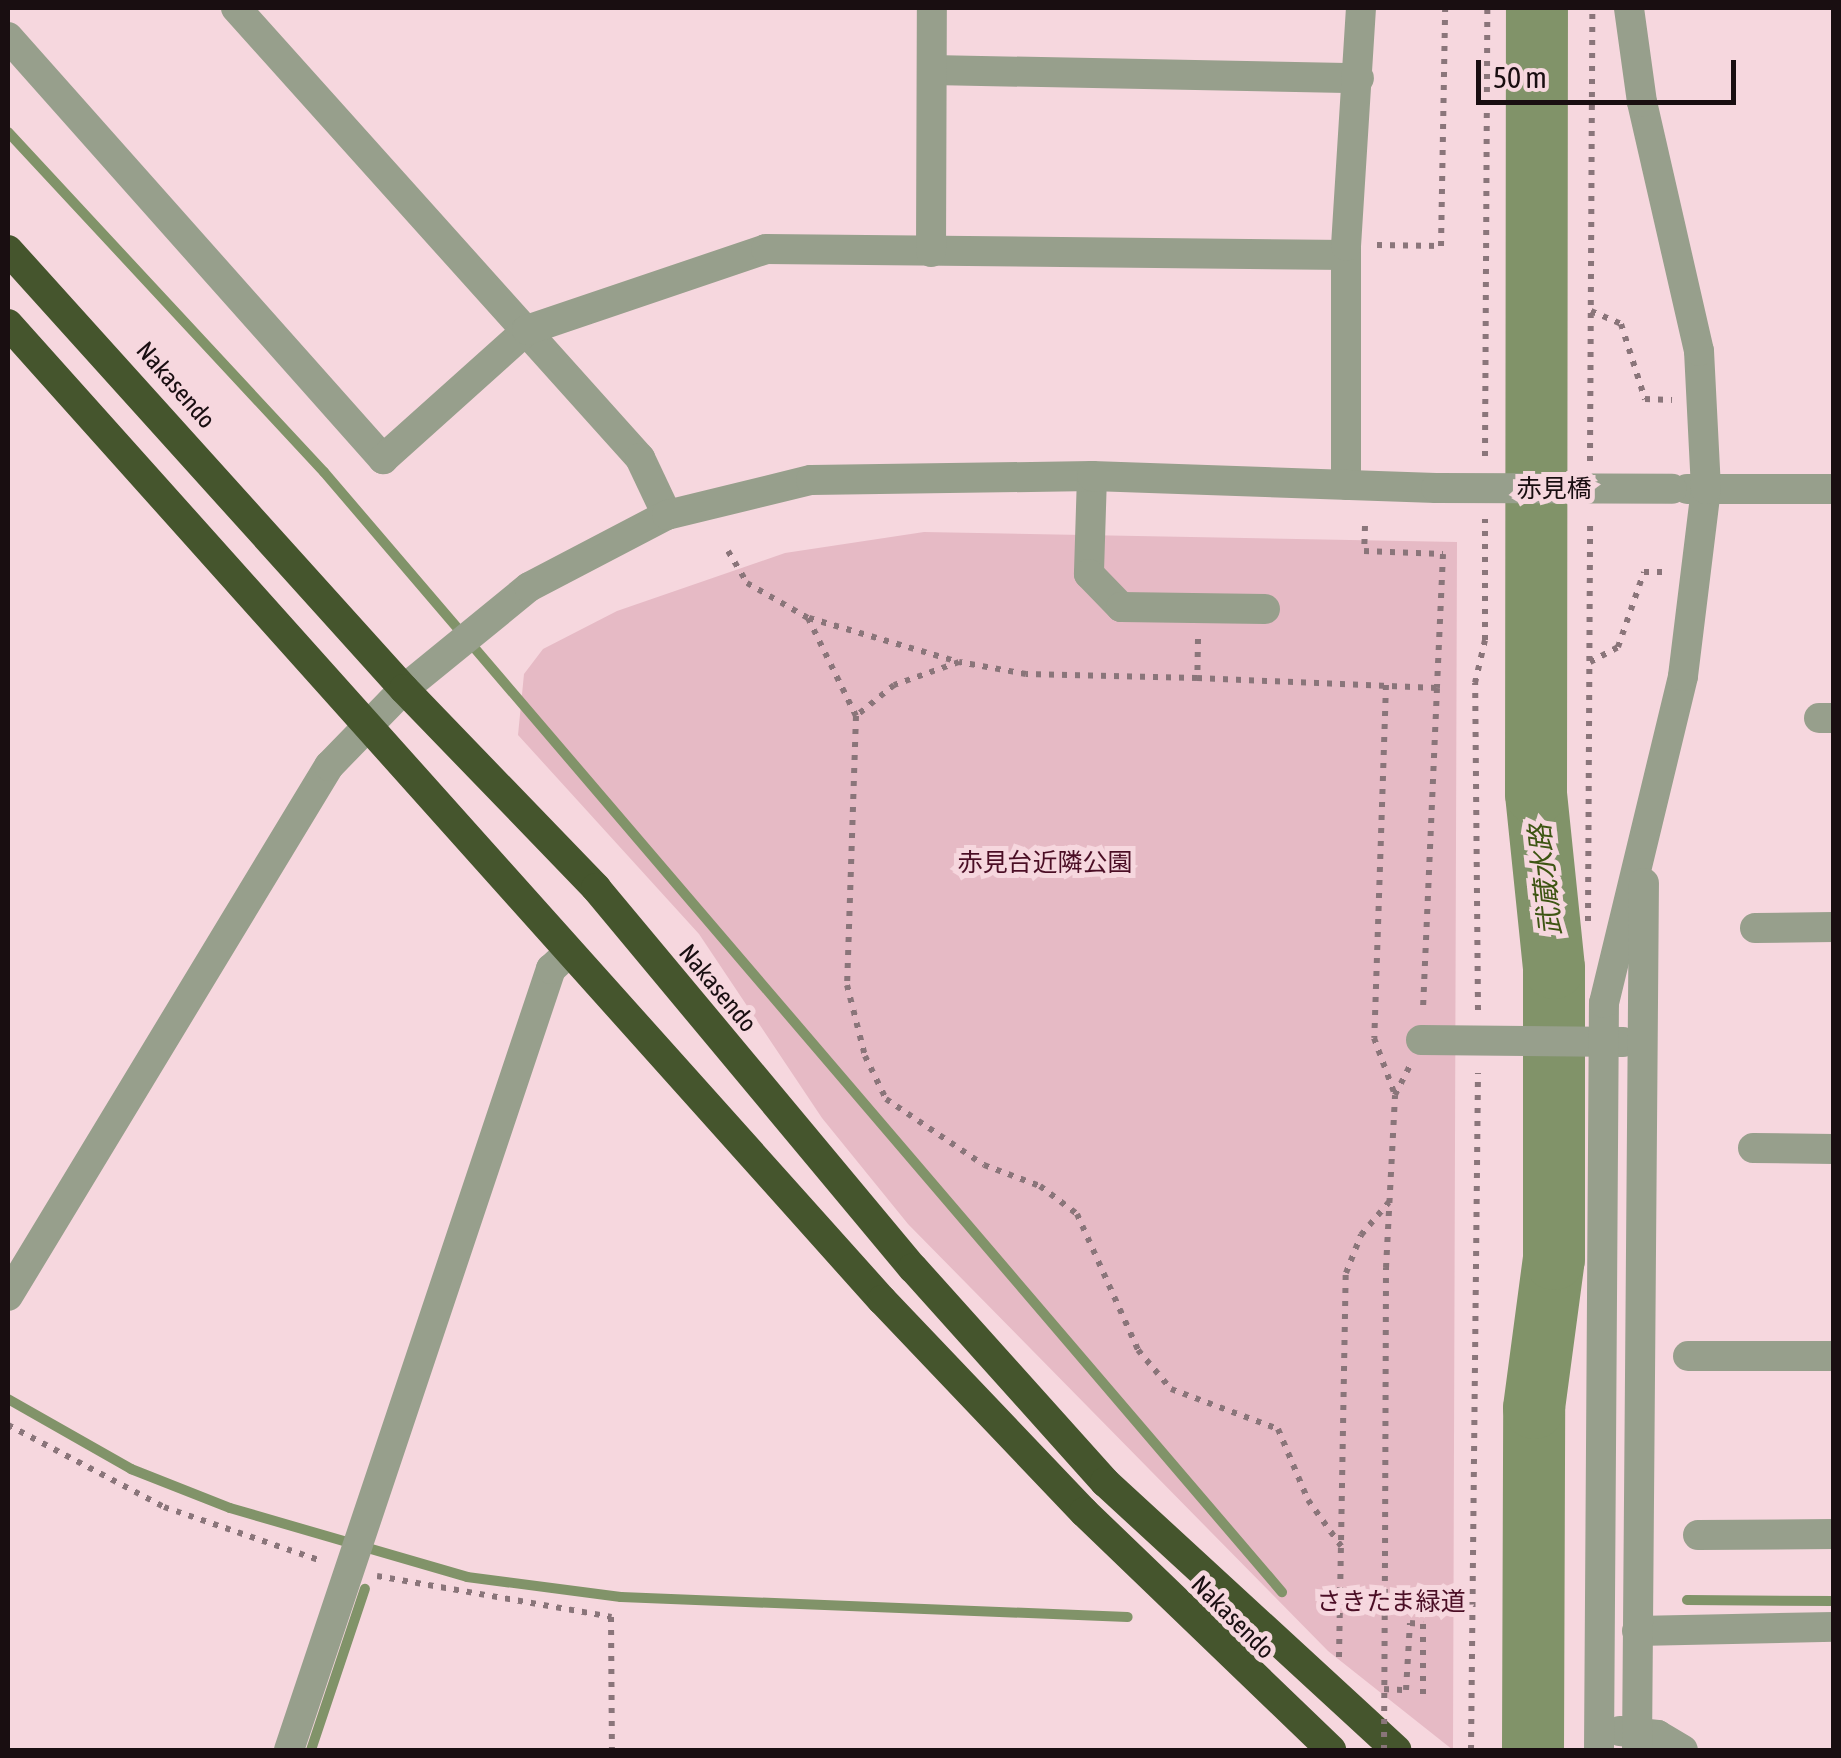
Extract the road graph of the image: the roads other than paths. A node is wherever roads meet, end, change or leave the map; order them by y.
1 (236, 8) edge
2 (932, 8) edge
3 (1361, 8) edge
4 (1629, 8) edge
5 (8, 37) edge
6 (932, 70) junction
7 (1360, 78) junction
8 (8, 250) edge
9 (1346, 250) junction
10 (931, 252) junction
11 (8, 324) edge
12 (527, 330) junction
13 (1092, 476) junction
14 (1346, 486) junction
15 (1706, 489) junction
16 (1834, 489) edge
17 (667, 515) junction
18 (1265, 609) dead end
19 (404, 689) junction
20 (367, 725) junction
21 (1644, 860) junction
22 (1834, 927) edge
23 (1755, 928) dead end
24 (569, 952) junction
25 (1421, 1040) road end
26 (1642, 1042) junction
27 (1589, 1043) junction
28 (1753, 1148) dead end
29 (1834, 1149) edge
30 (8, 1296) edge
31 (1688, 1356) dead end
32 (1834, 1356) edge
33 (1698, 1534) dead end
34 (1834, 1534) edge
35 (1834, 1627) edge
36 (1637, 1631) junction
37 (1599, 1741) edge
38 (1638, 1741) edge
39 (290, 1750) edge
40 (1331, 1750) edge
41 (1396, 1750) edge
42 (1683, 1750) edge

1 - 12 street
2 - 6 street
3 - 7 street
4 - 15 street
5 - 12 street
6 - 7 street
6 - 10 street
7 - 9 street
8 - 19 highway, Nakasendo
9 - 10 street
9 - 14 street
10 - 12 street
11 - 20 highway, Nakasendo
12 - 17 street
13 - 14 street, 赤見橋
13 - 17 street, 赤見橋
13 - 18 street
14 - 15 street, 赤見橋, bridge
15 - 16 street, 赤見橋
15 - 21 street
17 - 19 street, 赤見橋
19 - 20 street, 赤見橋
19 - 41 highway, Nakasendo
20 - 24 highway, Nakasendo
20 - 30 street, 赤見橋
21 - 26 street
21 - 27 street
22 - 23 street
24 - 39 street
24 - 40 highway, Nakasendo
25 - 27 street
26 - 27 street
26 - 36 street
27 - 37 street
28 - 29 street
31 - 32 street
33 - 34 street
35 - 36 street
36 - 38 street
37 - 38 street
38 - 42 street

